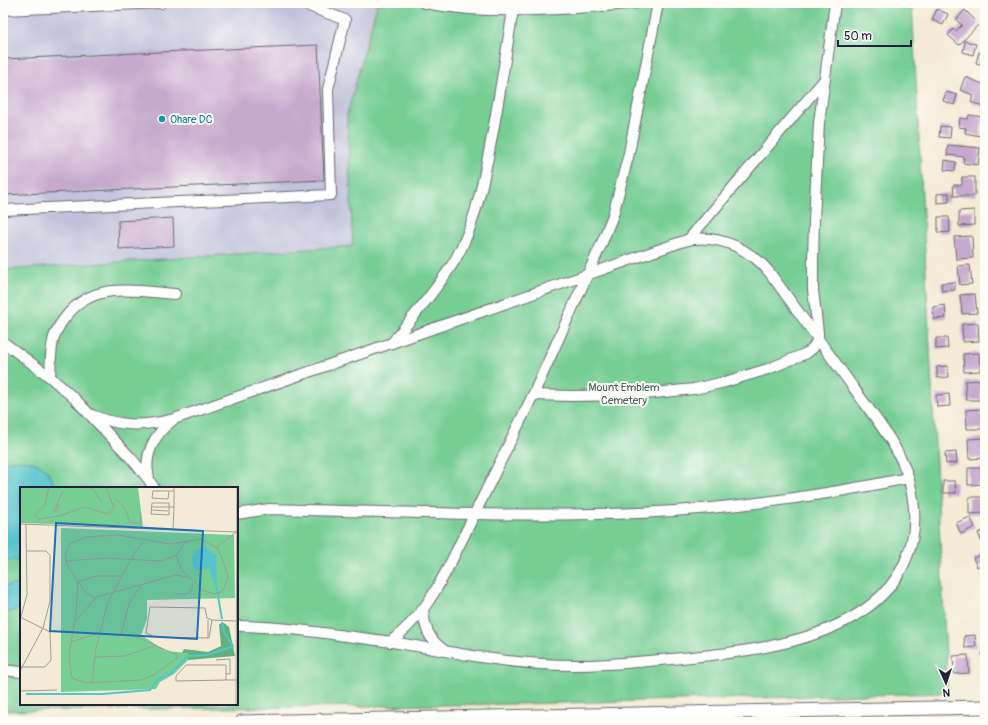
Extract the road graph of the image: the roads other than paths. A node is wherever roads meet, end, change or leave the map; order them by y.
1 (161, 3) edge
2 (301, 3) edge
3 (424, 3) edge
4 (637, 3) edge
5 (658, 3) edge
6 (835, 3) edge
7 (3, 10) edge
8 (514, 10) junction
9 (824, 79) junction
10 (3, 210) edge
11 (689, 239) junction
12 (588, 274) junction
13 (175, 294) dead end
14 (818, 339) junction
15 (3, 342) edge
16 (392, 343) junction
17 (50, 377) junction
18 (533, 395) junction
19 (89, 414) junction
20 (174, 419) junction
21 (908, 478) junction
22 (152, 484) edge
23 (238, 514) edge
24 (475, 514) junction
25 (423, 610) junction
26 (238, 626) edge
27 (390, 642) junction
28 (445, 652) junction
29 (3, 670) edge
30 (20, 672) edge
31 (985, 707) edge
32 (242, 722) edge

1 - 7 lane
2 - 10 lane
3 - 8 lane
4 - 8 lane
5 - 12 lane
6 - 9 lane
8 - 16 lane
9 - 11 lane
9 - 14 lane
11 - 12 lane
11 - 14 lane
12 - 16 lane
12 - 18 lane
13 - 17 lane
14 - 18 lane
14 - 21 lane
15 - 17 lane
16 - 20 lane
17 - 19 lane
18 - 24 lane
19 - 20 lane
19 - 22 lane
20 - 22 lane
21 - 24 lane
21 - 28 lane
23 - 24 lane
24 - 25 lane
25 - 27 lane
25 - 28 lane
26 - 27 lane
27 - 28 lane
29 - 30 lane
31 - 32 main road

